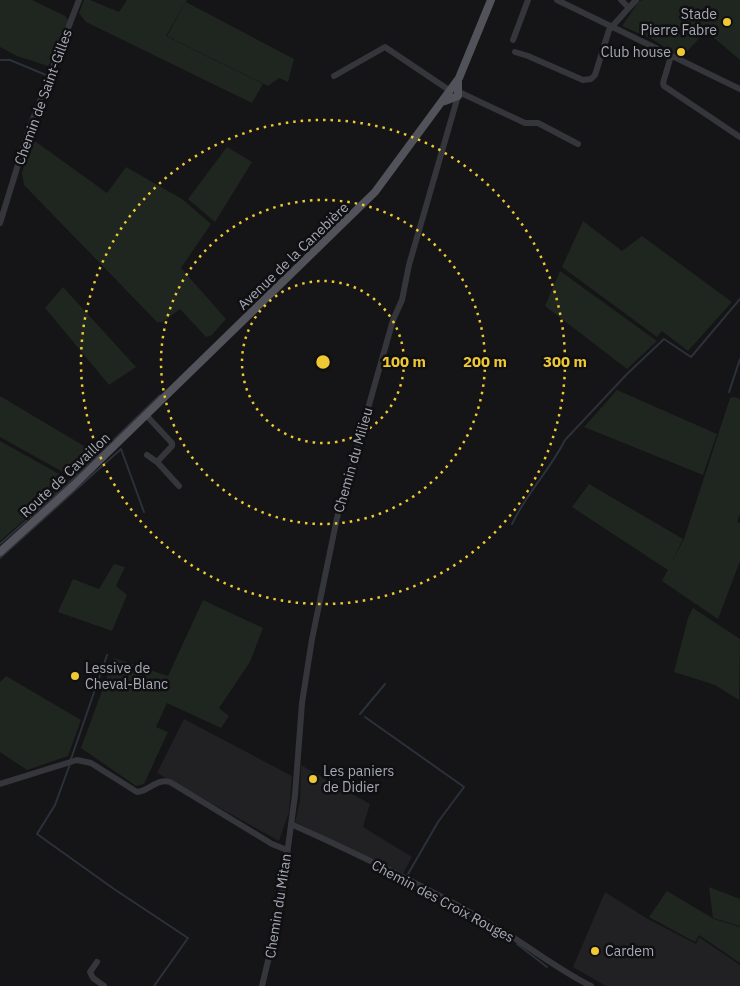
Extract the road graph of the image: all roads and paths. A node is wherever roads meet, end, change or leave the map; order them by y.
1 (79, 0) edge
2 (491, 0) edge
3 (528, 0) edge
4 (557, 0) edge
5 (621, 0) edge
6 (636, 0) edge
7 (630, 8) junction
8 (613, 27) junction
9 (513, 40) dead end
10 (515, 52) dead end
11 (671, 56) junction
12 (334, 76) dead end
13 (740, 89) edge
14 (454, 94) junction
15 (740, 137) edge
16 (578, 144) dead end
17 (0, 222) edge
18 (146, 415) junction
19 (147, 455) dead end
20 (158, 462) junction
21 (179, 486) dead end
22 (0, 552) edge
23 (0, 784) edge
24 (291, 824) junction
25 (288, 850) junction
26 (97, 962) dead end
27 (104, 986) edge
28 (262, 986) edge
29 (591, 986) edge

1 - 17 street, Chemin de Saint-Gilles
2 - 14 main road
3 - 9 street
4 - 8 street
5 - 7 street
6 - 7 street
7 - 8 street
8 - 10 street
8 - 11 street
11 - 13 street
11 - 15 street
12 - 14 street
14 - 16 street
14 - 18 main road, Avenue de la Canebière
14 - 24 street, Chemin du Milieu
18 - 20 street
18 - 22 main road, Route de Cavaillon
19 - 20 street
20 - 21 street
23 - 25 street
24 - 25 street, Chemin du Mitan
24 - 29 street, Chemin des Croix Rouges
25 - 28 street, Chemin du Mitan
26 - 27 street

